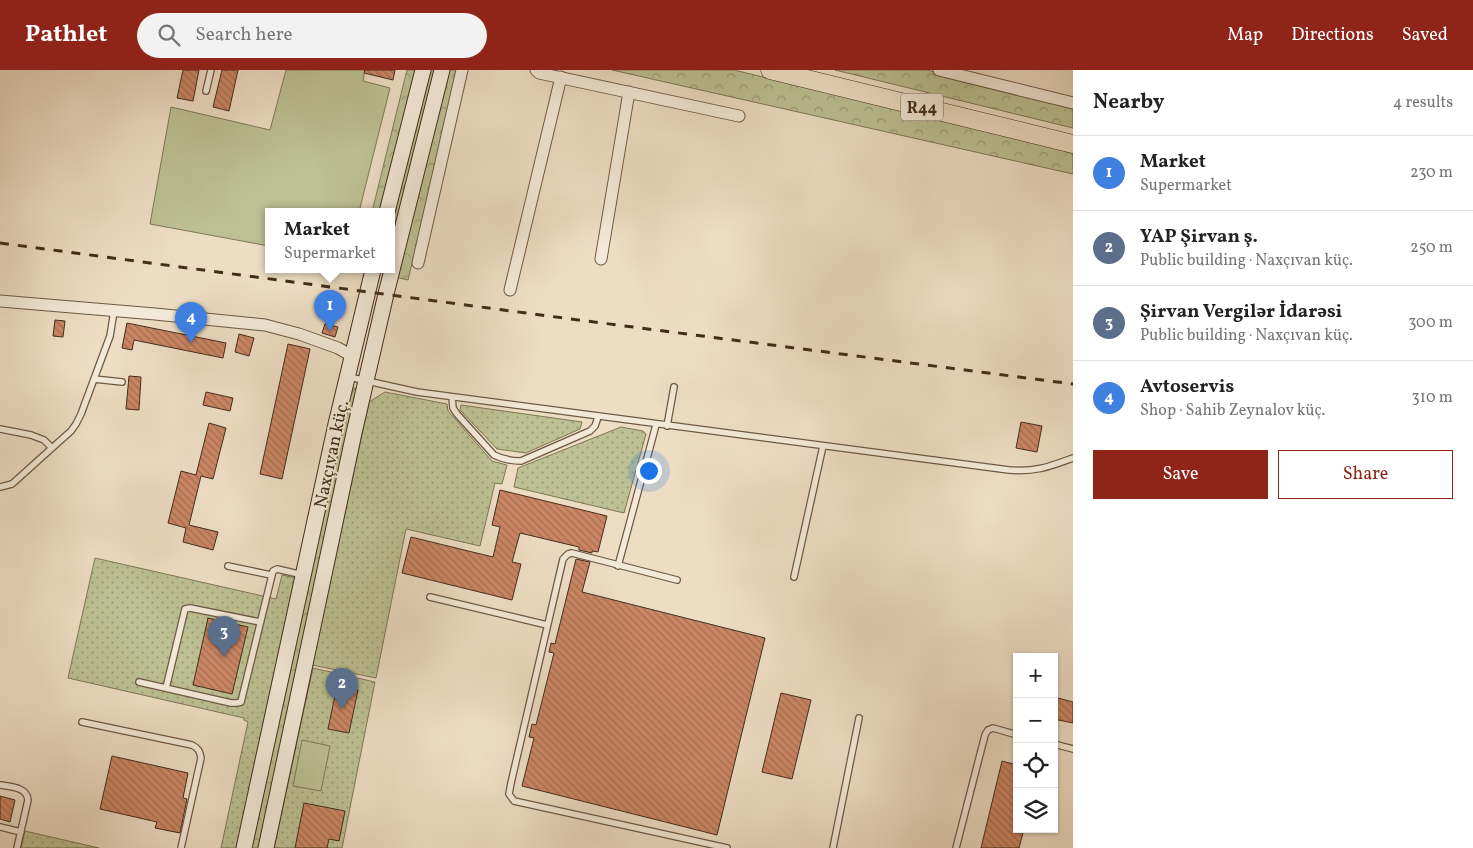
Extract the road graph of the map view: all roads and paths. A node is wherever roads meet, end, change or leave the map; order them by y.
1 (212, 70) edge
2 (423, 70) edge
3 (442, 70) edge
4 (462, 70) edge
5 (536, 70) edge
6 (770, 70) edge
7 (809, 70) edge
8 (939, 70) edge
9 (561, 77) junction
10 (206, 91) dead end
11 (629, 92) junction
12 (1073, 103) edge
13 (739, 116) dead end
14 (1073, 135) edge
15 (1073, 144) edge
16 (388, 208) edge
17 (601, 259) dead end
18 (395, 263) edge
19 (418, 263) dead end
20 (372, 273) edge
21 (393, 273) edge
22 (510, 290) dead end
23 (0, 301) edge
24 (114, 311) junction
25 (352, 356) junction
26 (347, 377) junction
27 (94, 379) junction
28 (122, 382) dead end
29 (366, 382) junction
30 (674, 387) dead end
31 (452, 397) junction
32 (598, 417) junction
33 (656, 425) junction
34 (667, 426) junction
35 (0, 429) edge
36 (823, 446) junction
37 (52, 448) junction
38 (1073, 458) edge
39 (0, 487) edge
40 (228, 566) dead end
41 (618, 566) junction
42 (271, 575) junction
43 (303, 575) junction
44 (794, 577) dead end
45 (677, 580) dead end
46 (430, 598) dead end
47 (260, 622) junction
48 (547, 625) junction
49 (139, 682) dead end
50 (166, 688) junction
51 (859, 718) dead end
52 (82, 722) dead end
53 (1013, 734) edge
54 (1058, 745) edge
55 (1073, 749) edge
56 (0, 785) edge
57 (0, 827) edge
58 (20, 832) junction
59 (17, 848) edge
60 (181, 848) edge
61 (244, 848) edge
62 (266, 848) edge
63 (727, 848) edge
64 (833, 848) edge
65 (956, 848) edge

1 - 10 lane
2 - 16 main road
3 - 18 main road, Naxçıvan küç.
4 - 19 street
5 - 9 street
6 - 15 main road, R44
7 - 14 main road, R44
8 - 12 street
9 - 11 street
9 - 22 street
11 - 13 street
11 - 17 street
20 - 25 main road, Naxçıvan küç.
21 - 29 main road, Naxçıvan küç.
23 - 24 street
24 - 25 street
24 - 27 lane
25 - 26 main road, Naxçıvan küç.
26 - 29 lane
26 - 43 main road, Naxçıvan küç.
27 - 28 lane
27 - 37 lane
29 - 31 lane
29 - 62 main road, Naxçıvan küç.
30 - 34 lane
31 - 32 lane
31 - 32 lane
32 - 33 lane
33 - 34 lane
33 - 41 lane
34 - 36 lane
35 - 37 lane
36 - 38 lane
36 - 44 lane
37 - 39 lane
40 - 42 lane
41 - 45 lane
41 - 48 lane
42 - 43 lane
42 - 47 lane
43 - 61 main road, Naxçıvan küç.
46 - 48 lane
47 - 50 lane
47 - 50 lane
48 - 63 lane
49 - 50 lane
51 - 64 lane
52 - 60 lane
53 - 65 lane
54 - 55 lane
56 - 58 lane
57 - 58 lane
58 - 59 lane

